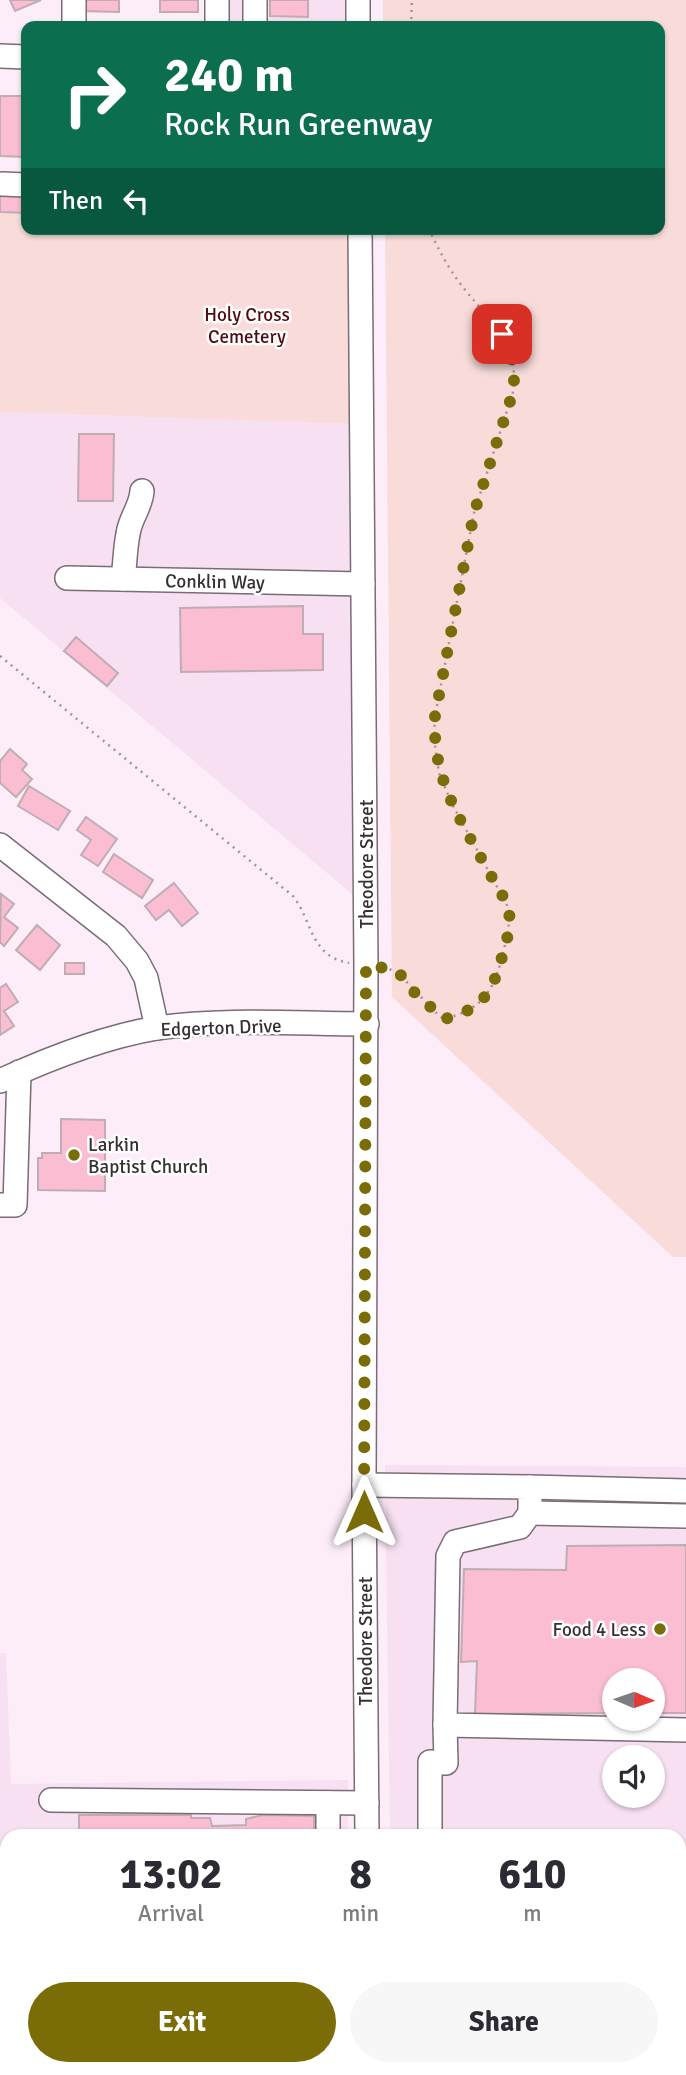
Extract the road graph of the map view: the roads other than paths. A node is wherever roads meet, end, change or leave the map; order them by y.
1 (74, 0) edge
2 (217, 0) edge
3 (255, 0) edge
4 (358, 0) edge
5 (74, 21) edge
6 (216, 21) edge
7 (255, 21) edge
8 (358, 21) edge
9 (0, 57) edge
10 (21, 57) edge
11 (2, 184) dead end
12 (21, 185) edge
13 (360, 235) edge
14 (142, 491) dead end
15 (67, 578) dead end
16 (124, 579) junction
17 (363, 584) junction
18 (0, 845) edge
19 (367, 1024) junction
20 (157, 1028) junction
21 (9, 1077) edge
22 (8, 1132) edge
23 (8, 1168) edge
24 (8, 1205) edge
25 (364, 1485) junction
26 (530, 1487) junction
27 (686, 1491) edge
28 (530, 1513) junction
29 (686, 1516) edge
30 (445, 1725) junction
31 (686, 1730) edge
32 (51, 1800) dead end
33 (328, 1803) junction
34 (367, 1803) junction
35 (328, 1829) edge
36 (367, 1829) edge
37 (430, 1829) edge

1 - 5 street
2 - 6 street
3 - 7 street
4 - 8 street
9 - 10 street
11 - 12 street
13 - 17 street, Theodore Street
14 - 16 street
15 - 16 street, Conklin Way
16 - 17 street, Conklin Way
17 - 19 street, Theodore Street
18 - 20 street
19 - 20 street, Edgerton Drive
19 - 25 street, Theodore Street
20 - 21 street, Edgerton Drive
21 - 22 street
22 - 23 street
23 - 24 street
25 - 26 street
25 - 34 street, Theodore Street
26 - 27 street
26 - 28 street
28 - 29 street
28 - 30 street
30 - 31 street
30 - 37 street
32 - 33 street
33 - 34 street
33 - 35 street
34 - 36 street, Theodore Street

